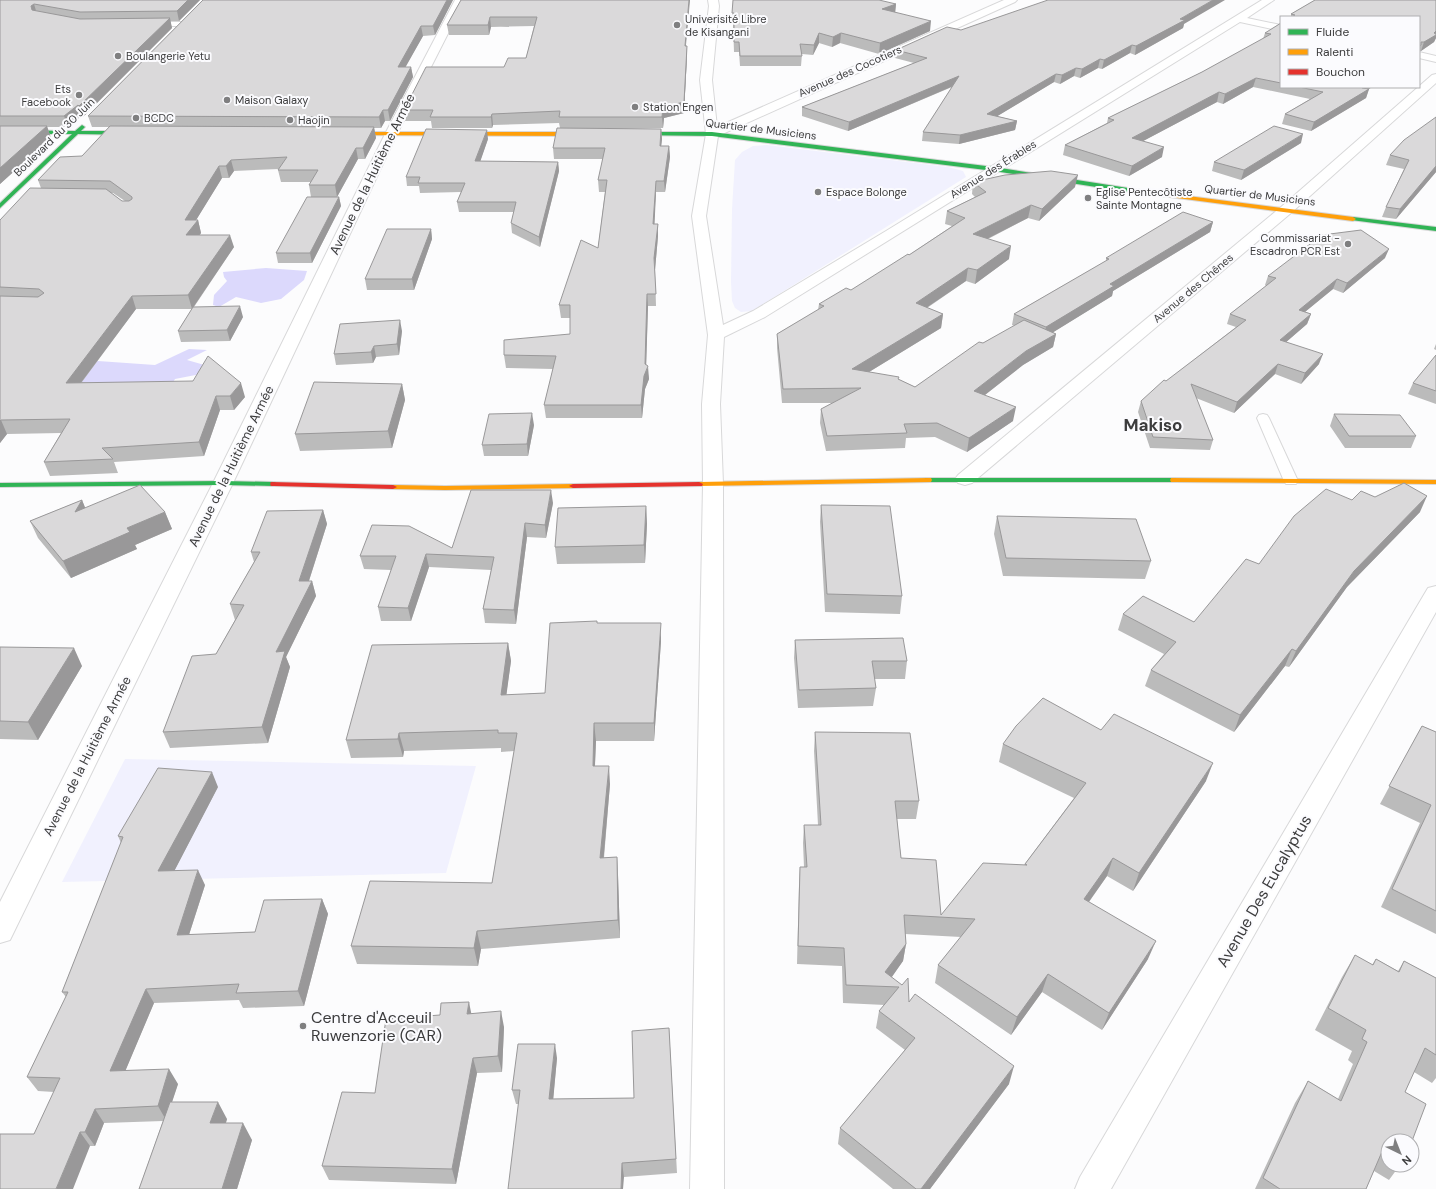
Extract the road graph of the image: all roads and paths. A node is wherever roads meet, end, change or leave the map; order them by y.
1 (460, 0) edge
2 (713, 0) edge
3 (1012, 0) edge
4 (1269, 0) edge
5 (1239, 19) junction
6 (188, 21) joint
7 (142, 24) edge
8 (1280, 28) edge
9 (175, 35) edge
10 (1420, 55) edge
11 (1436, 59) edge
12 (1436, 77) edge
13 (88, 121) dead end
14 (0, 132) edge
15 (77, 132) junction
16 (147, 133) edge
17 (335, 134) edge
18 (391, 134) junction
19 (594, 134) edge
20 (618, 134) edge
21 (712, 134) junction
22 (994, 169) junction
23 (10, 196) junction
24 (26, 196) edge
25 (0, 206) edge
26 (1286, 210) junction
27 (1436, 229) edge
28 (716, 335) junction
29 (1263, 418) dead end
30 (965, 479) junction
31 (1291, 481) junction
32 (1436, 482) edge
33 (223, 483) junction
34 (713, 484) junction
35 (0, 486) edge
36 (1436, 593) edge
37 (0, 931) edge
38 (707, 1189) edge
39 (1092, 1189) edge

1 - 18 street, Avenue de la Huitième Armée
2 - 21 street
3 - 21 street, Avenue des Cocotiers
4 - 5 street, Avenue des Érables
5 - 8 street
5 - 22 street, Avenue des Érables
6 - 7 lane
6 - 9 street
10 - 11 street
12 - 26 street, Avenue des Chênes
13 - 15 street, Boulevard du 30 Juin
14 - 15 street
15 - 16 street
15 - 23 street, Boulevard du 30 Juin
17 - 18 street
18 - 19 street
18 - 33 street, Avenue de la Huitième Armée
20 - 21 street, Quartier de Musiciens
21 - 22 street, Quartier de Musiciens
21 - 28 street
22 - 26 street, Quartier de Musiciens
22 - 28 street, Avenue des Érables
23 - 24 lane
23 - 25 street, Boulevard du 30 Juin
26 - 27 street, Quartier de Musiciens
26 - 30 street, Avenue des Chênes
28 - 34 street
29 - 31 lane
30 - 31 street
30 - 34 street
31 - 32 street
33 - 34 street
33 - 35 street
33 - 37 street, Avenue de la Huitième Armée
34 - 38 street
36 - 39 street, Avenue Des Eucalyptus

